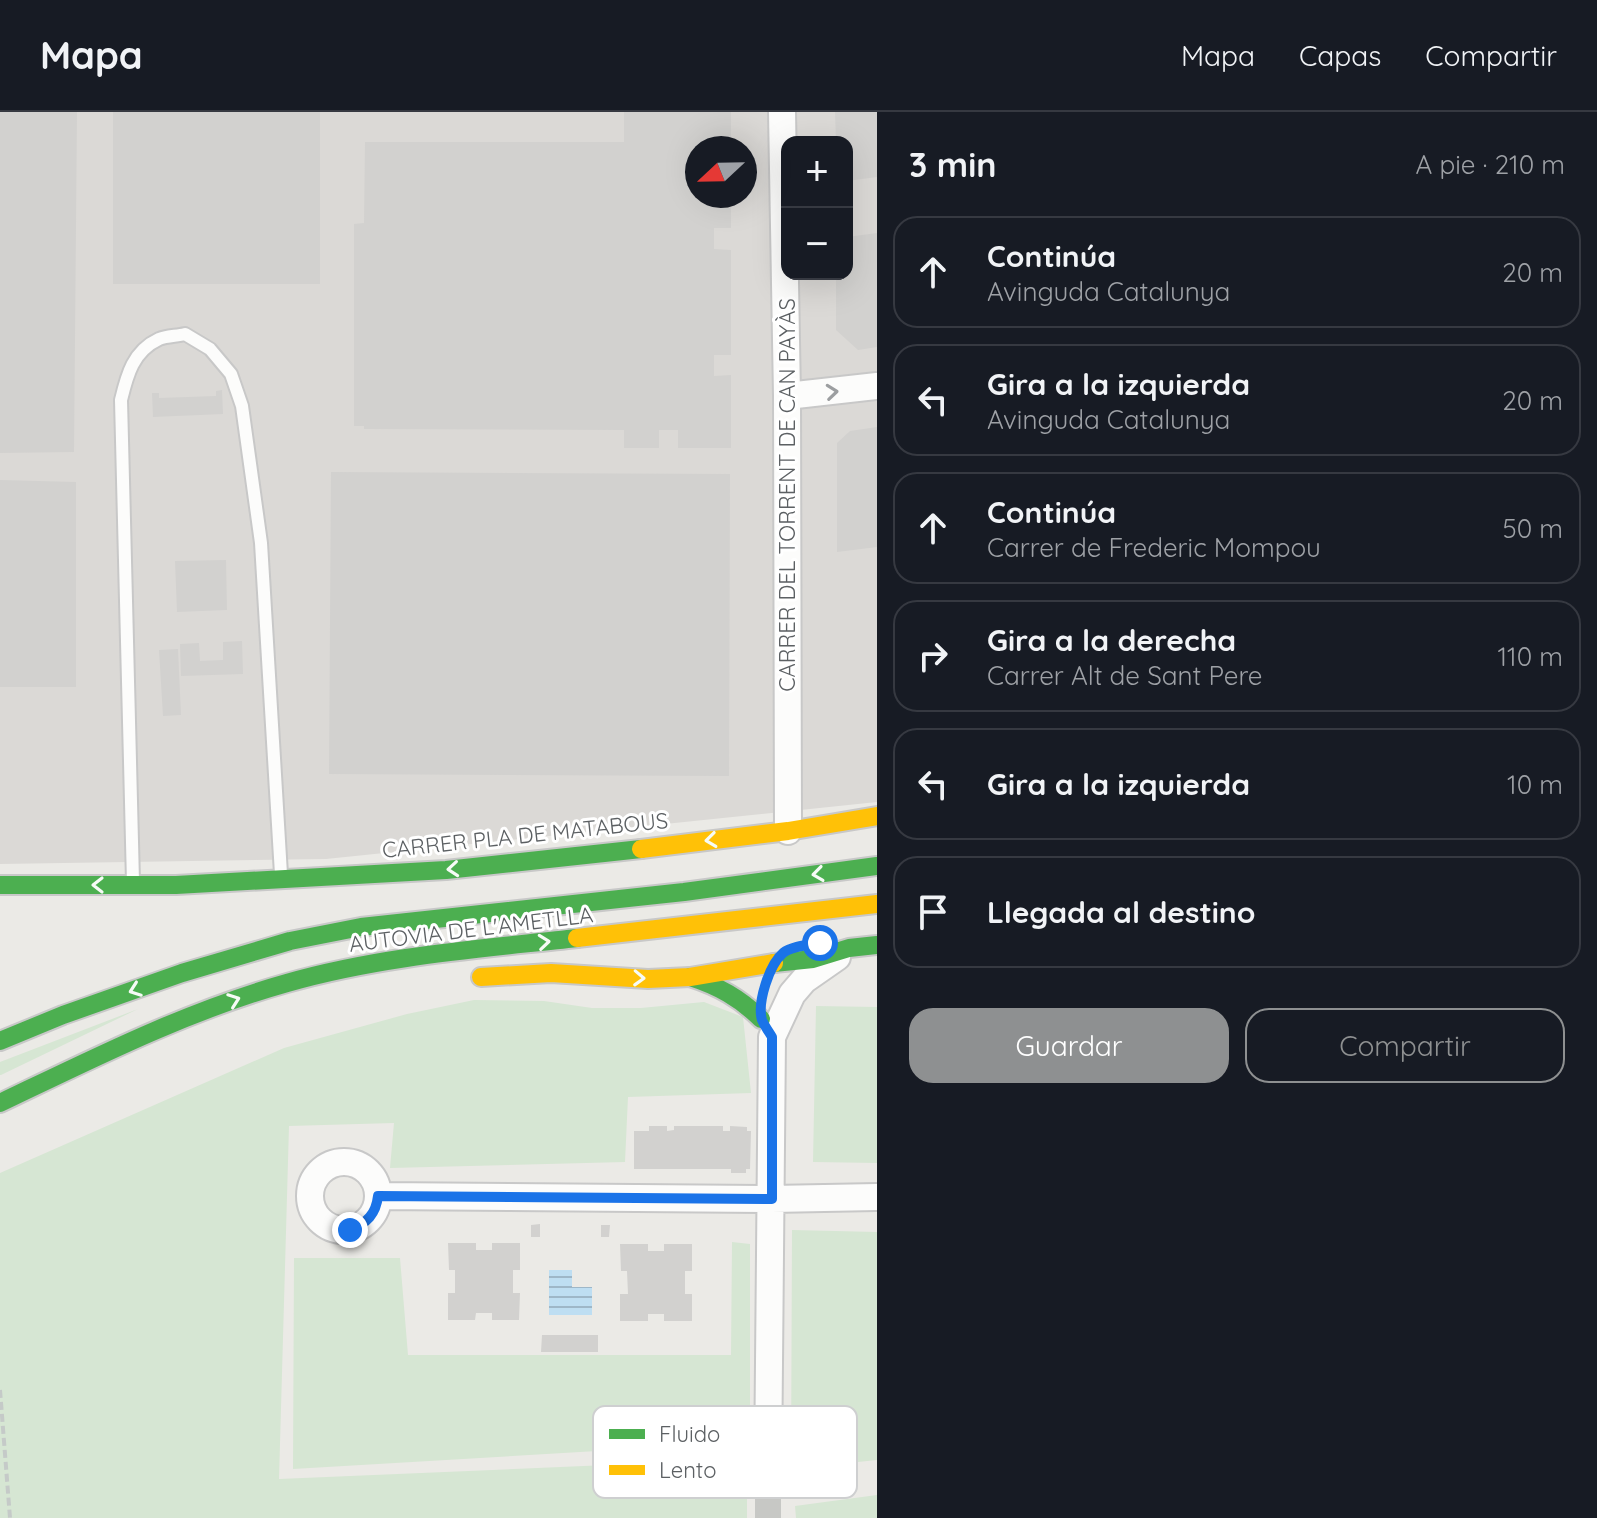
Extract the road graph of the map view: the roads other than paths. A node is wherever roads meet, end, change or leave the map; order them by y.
1 (782, 112) edge
2 (877, 386) edge
3 (787, 396) junction
4 (877, 816) edge
5 (788, 831) junction
6 (791, 859) dead end
7 (877, 866) edge
8 (281, 879) junction
9 (0, 885) edge
10 (133, 885) junction
11 (684, 892) junction
12 (877, 904) edge
13 (877, 945) edge
14 (849, 948) junction
15 (774, 963) junction
16 (690, 977) junction
17 (460, 979) dead end
18 (767, 1028) junction
19 (0, 1041) edge
20 (117, 1067) dead end
21 (0, 1103) edge
22 (378, 1196) dead end
23 (877, 1197) edge
24 (772, 1199) junction
25 (769, 1406) edge

1 - 3 street, CARRER DEL TORRENT DE CAN PAYÀS
3 -> 2 street
3 - 5 street, CARRER DEL TORRENT DE CAN PAYÀS
4 - 5 main road, CARRER PLA DE MATABOUS
5 -> 8 main road, CARRER PLA DE MATABOUS
6 - 11 main road
7 -> 11 main road, AUTOVIA DE L'AMETLLA
8 - 10 main road, CARRER PLA DE MATABOUS
8 - 10 lane
10 -> 9 main road, CARRER PLA DE MATABOUS
11 -> 19 main road, AUTOVIA DE L'AMETLLA
21 -> 12 main road, AUTOVIA DE L'AMETLLA
13 - 14 main road
14 - 15 street
14 - 18 street
15 - 16 main road
15 - 18 street
17 -> 16 main road
16 - 18 main road
18 - 24 street
20 - 21 main road
22 - 24 street
23 - 24 street
24 - 25 street

